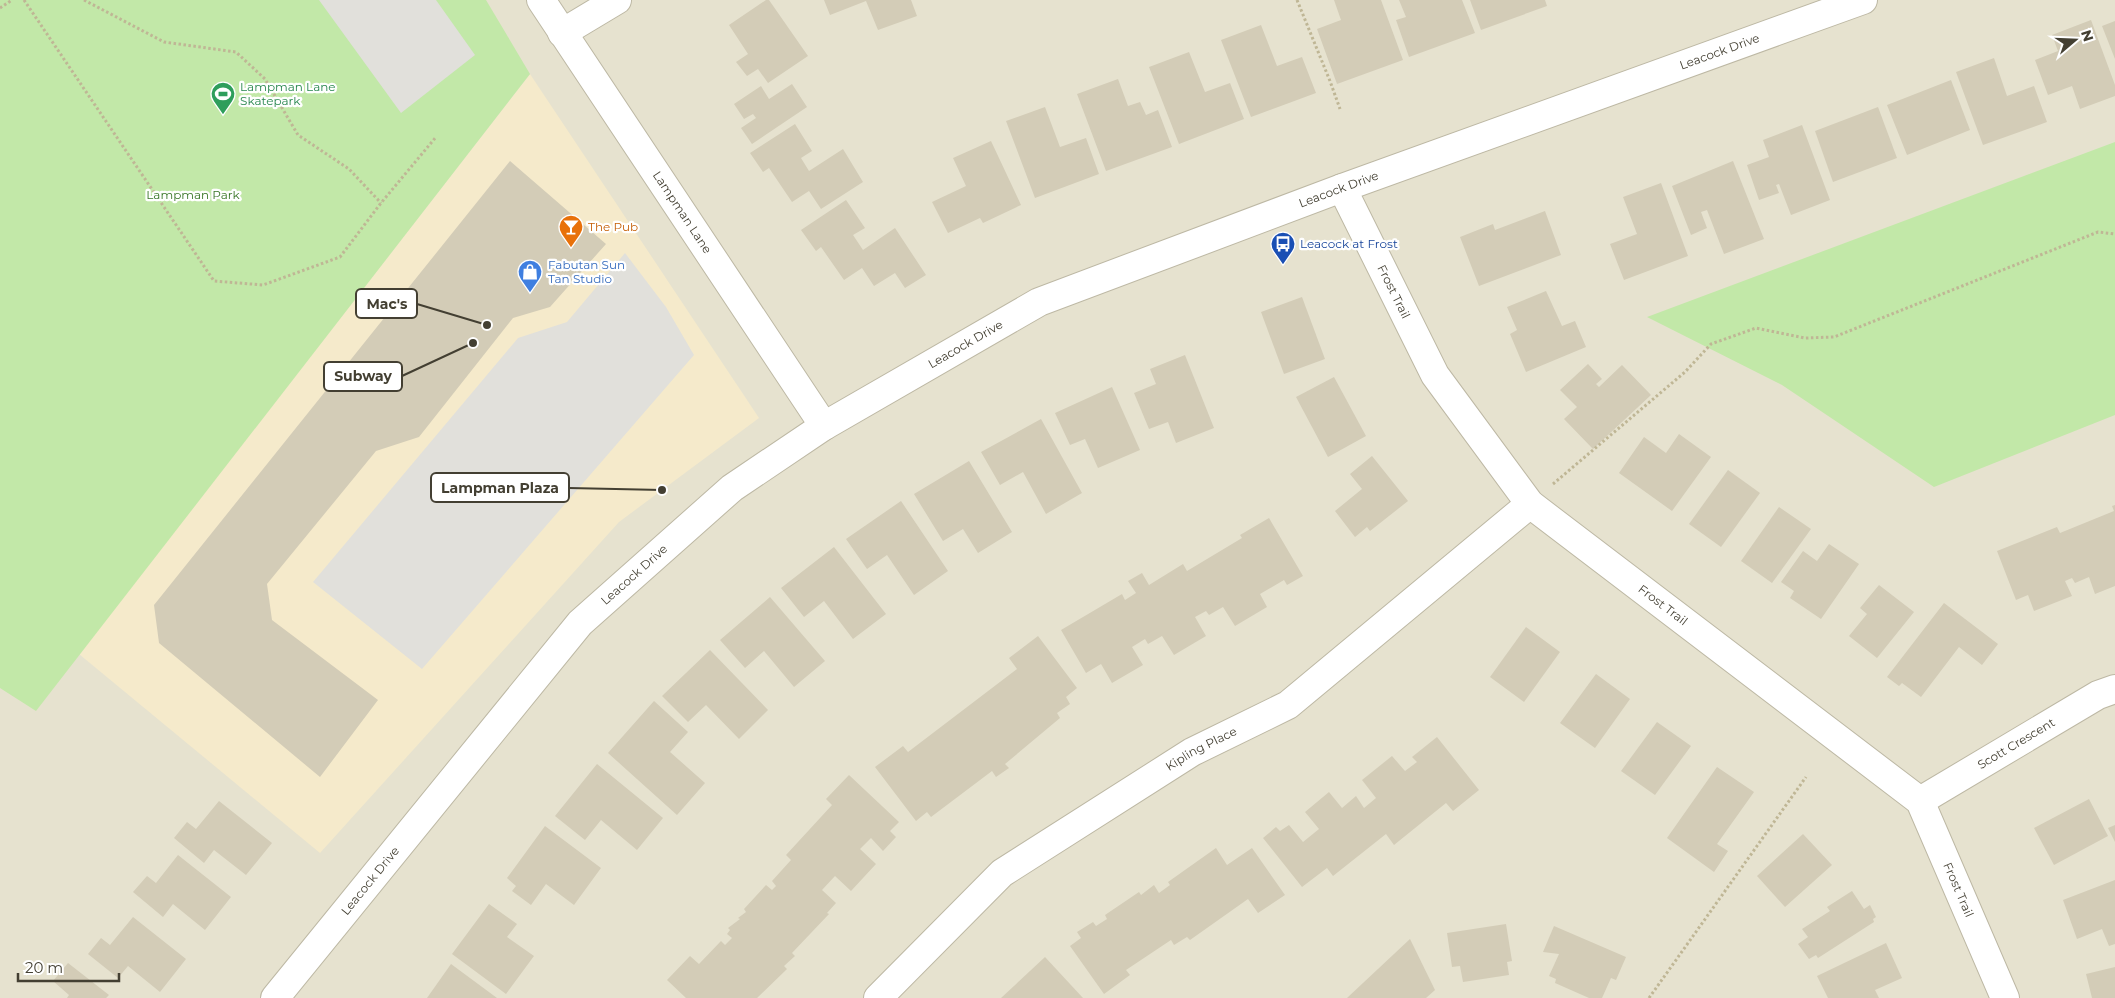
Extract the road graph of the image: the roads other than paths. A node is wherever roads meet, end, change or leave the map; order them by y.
1 (541, 0) edge
2 (617, 0) edge
3 (1863, 0) edge
4 (562, 33) junction
5 (1342, 188) junction
6 (824, 426) junction
7 (1530, 504) junction
8 (2115, 689) edge
9 (1920, 802) junction
10 (275, 998) edge
11 (878, 998) edge
12 (2005, 998) edge

1 - 4 street, Lampman Lane
2 - 4 street
3 - 5 street, Leacock Drive
4 - 6 street, Lampman Lane
5 - 6 street, Leacock Drive
5 - 7 street, Frost Trail
6 - 10 street, Leacock Drive
7 - 9 street, Frost Trail
7 - 11 street, Kipling Place
8 - 9 street, Scott Crescent
9 - 12 street, Frost Trail

